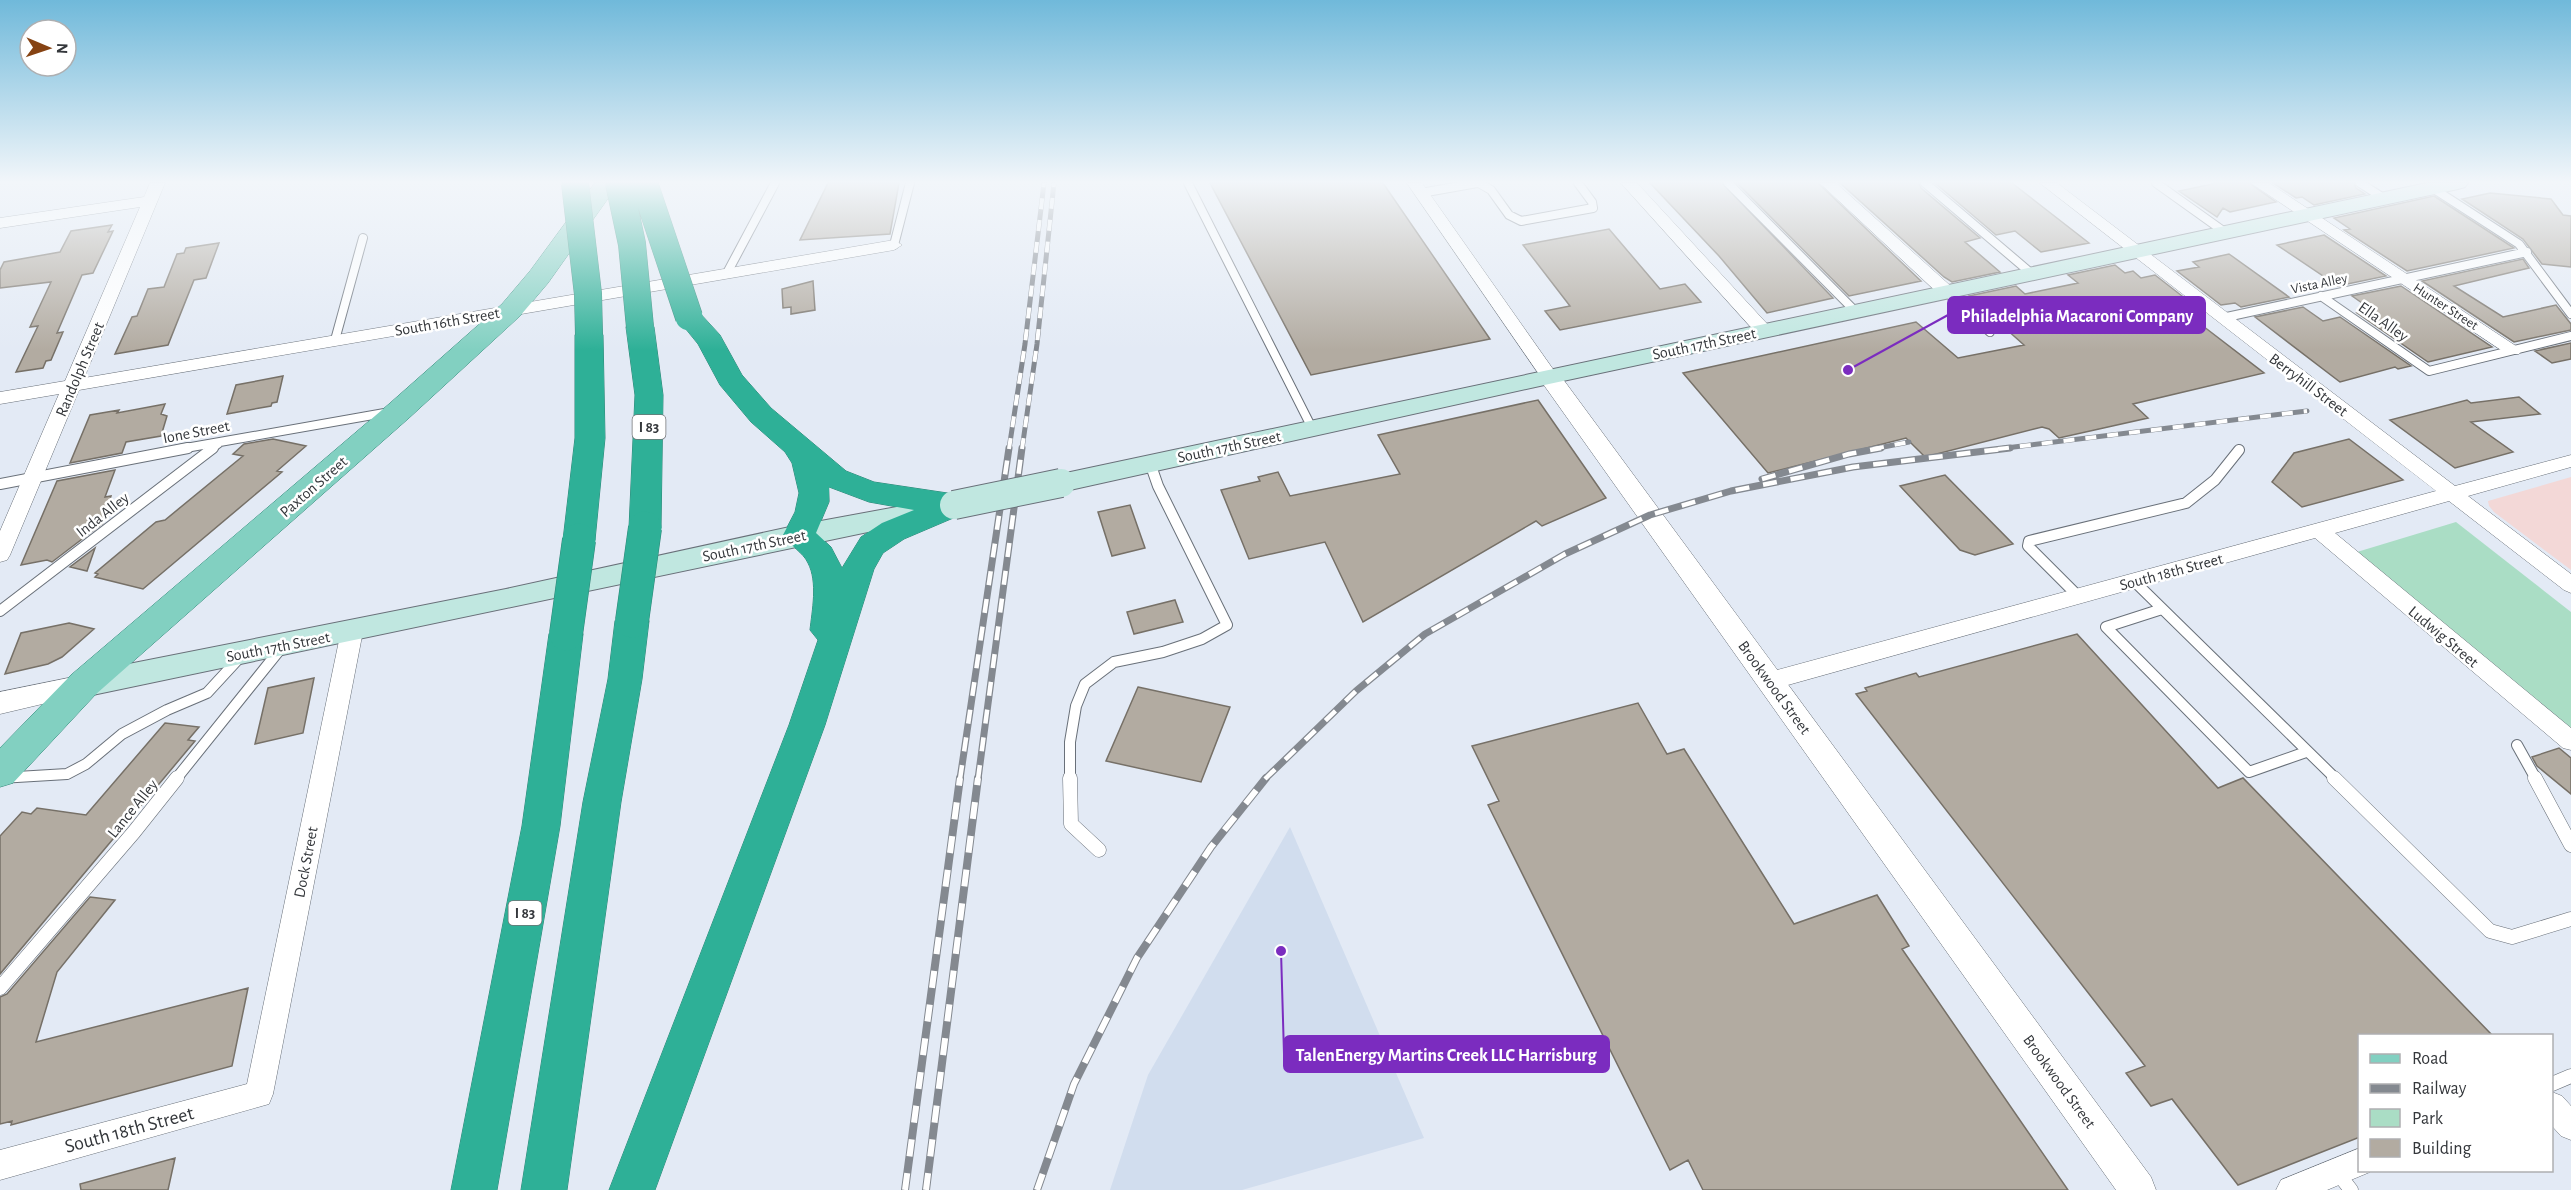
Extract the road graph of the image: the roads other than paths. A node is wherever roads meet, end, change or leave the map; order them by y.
1 (363, 238) dead end
2 (134, 239) edge
3 (567, 239) edge
4 (578, 239) edge
5 (582, 239) edge
6 (631, 239) edge
7 (663, 239) edge
8 (745, 239) edge
9 (896, 239) edge
10 (1216, 239) edge
11 (1452, 239) edge
12 (1679, 239) edge
13 (1783, 239) edge
14 (1888, 239) edge
15 (1990, 239) edge
16 (2118, 239) edge
17 (2198, 239) edge
18 (2342, 239) edge
19 (2511, 239) edge
20 (894, 245) joint
21 (2134, 251) junction
22 (2527, 252) junction
23 (727, 273) junction
24 (2032, 274) junction
25 (2404, 279) junction
26 (1948, 293) junction
27 (588, 294) junction
28 (2321, 296) junction
29 (512, 310) junction
30 (1856, 312) junction
31 (2571, 314) edge
32 (2222, 318) junction
33 (1764, 331) junction
34 (1990, 332) dead end
35 (2571, 336) edge
36 (335, 340) junction
37 (2513, 350) junction
38 (1549, 376) junction
39 (72, 386) junction
40 (0, 398) edge
41 (399, 411) junction
42 (1312, 428) junction
43 (222, 441) junction
44 (799, 449) junction
45 (2239, 450) dead end
46 (2571, 460) edge
47 (1150, 463) junction
48 (33, 478) junction
49 (0, 484) edge
50 (2451, 493) junction
51 (954, 505) junction
52 (2318, 531) junction
53 (799, 535) junction
54 (0, 555) edge
55 (2134, 581) junction
56 (2571, 585) edge
57 (2078, 596) junction
58 (2162, 609) junction
59 (0, 611) edge
60 (352, 631) junction
61 (284, 644) junction
62 (244, 652) junction
63 (1770, 681) junction
64 (83, 686) junction
65 (0, 703) edge
66 (807, 725) junction
67 (2571, 741) edge
68 (2517, 745) dead end
69 (2306, 752) junction
70 (0, 772) edge
71 (0, 778) edge
72 (2571, 845) edge
73 (1099, 850) dead end
74 (2571, 918) edge
75 (0, 988) edge
76 (2571, 1076) edge
77 (2553, 1084) edge
78 (259, 1094) joint
79 (2553, 1107) edge
80 (2571, 1126) edge
81 (0, 1165) edge
82 (2349, 1174) edge
83 (474, 1190) edge
84 (544, 1190) edge
85 (632, 1190) edge
86 (2138, 1190) edge
87 (2291, 1190) edge

1 - 36 lane
2 - 39 street, Randolph Street
3 - 29 main road, Paxton Street
4 - 27 highway, bridge
5 - 27 highway, I 83, bridge
6 - 84 highway, I 83, bridge
7 - 44 highway, bridge
8 - 23 lane
9 - 20 lane
10 - 42 lane
11 - 38 street, Brookwood Street
12 - 33 street
13 - 30 lane
14 - 26 street
15 - 24 lane
16 - 21 street, Berryhill Street
17 - 21 main road, South 17th Street
18 - 25 street, Hunter Street
19 - 22 lane
20 - 23 street, South 16th Street
21 - 24 main road, South 17th Street
21 - 32 street, Berryhill Street
22 - 25 lane, Vista Alley
22 - 31 lane
23 - 29 street, South 16th Street
24 - 26 main road, South 17th Street
25 - 28 lane, Vista Alley
25 - 37 street, Hunter Street
26 - 30 main road, South 17th Street
26 - 34 lane
27 - 83 highway, I 83, bridge
28 - 32 lane, Vista Alley
28 - 37 lane, Ella Alley
29 - 36 street, South 16th Street
29 - 41 main road, Paxton Street
30 - 33 main road, South 17th Street
32 - 50 street, Berryhill Street
33 - 38 main road, South 17th Street
35 - 37 lane
36 - 39 street, South 16th Street
38 - 42 main road, South 17th Street
38 - 63 street, Brookwood Street
39 - 40 street, South 16th Street
39 - 48 street, Randolph Street
41 - 43 lane, Ione Street
41 - 64 main road, Paxton Street
42 - 47 main road, South 17th Street
43 - 48 lane, Ione Street
43 - 59 lane, Inda Alley
44 - 51 highway
44 - 53 highway
45 - 57 lane
46 - 50 street, South 18th Street
47 - 51 main road, South 17th Street, bridge
47 - 73 lane
48 - 49 lane, Ione Street
48 - 54 street, Randolph Street
50 - 52 street, South 18th Street
50 - 56 street, Berryhill Street
51 - 53 main road, South 17th Street
51 - 66 highway
52 - 55 street, South 18th Street
52 - 67 street, Ludwig Street
53 - 60 main road, South 17th Street
53 - 66 highway
55 - 57 street, South 18th Street
55 - 58 lane
57 - 63 street, South 18th Street
58 - 69 lane
58 - 69 lane
60 - 61 main road, South 17th Street
60 - 78 street, Dock Street
61 - 62 main road, South 17th Street
61 - 75 lane, Lance Alley
62 - 64 main road, South 17th Street
62 - 71 lane
63 - 86 street, Brookwood Street
64 - 65 street, South 17th Street
64 - 70 main road, Paxton Street
66 - 85 highway
68 - 72 lane
69 - 74 lane
76 - 77 lane
78 - 81 street, South 18th Street
79 - 80 street
82 - 87 street

